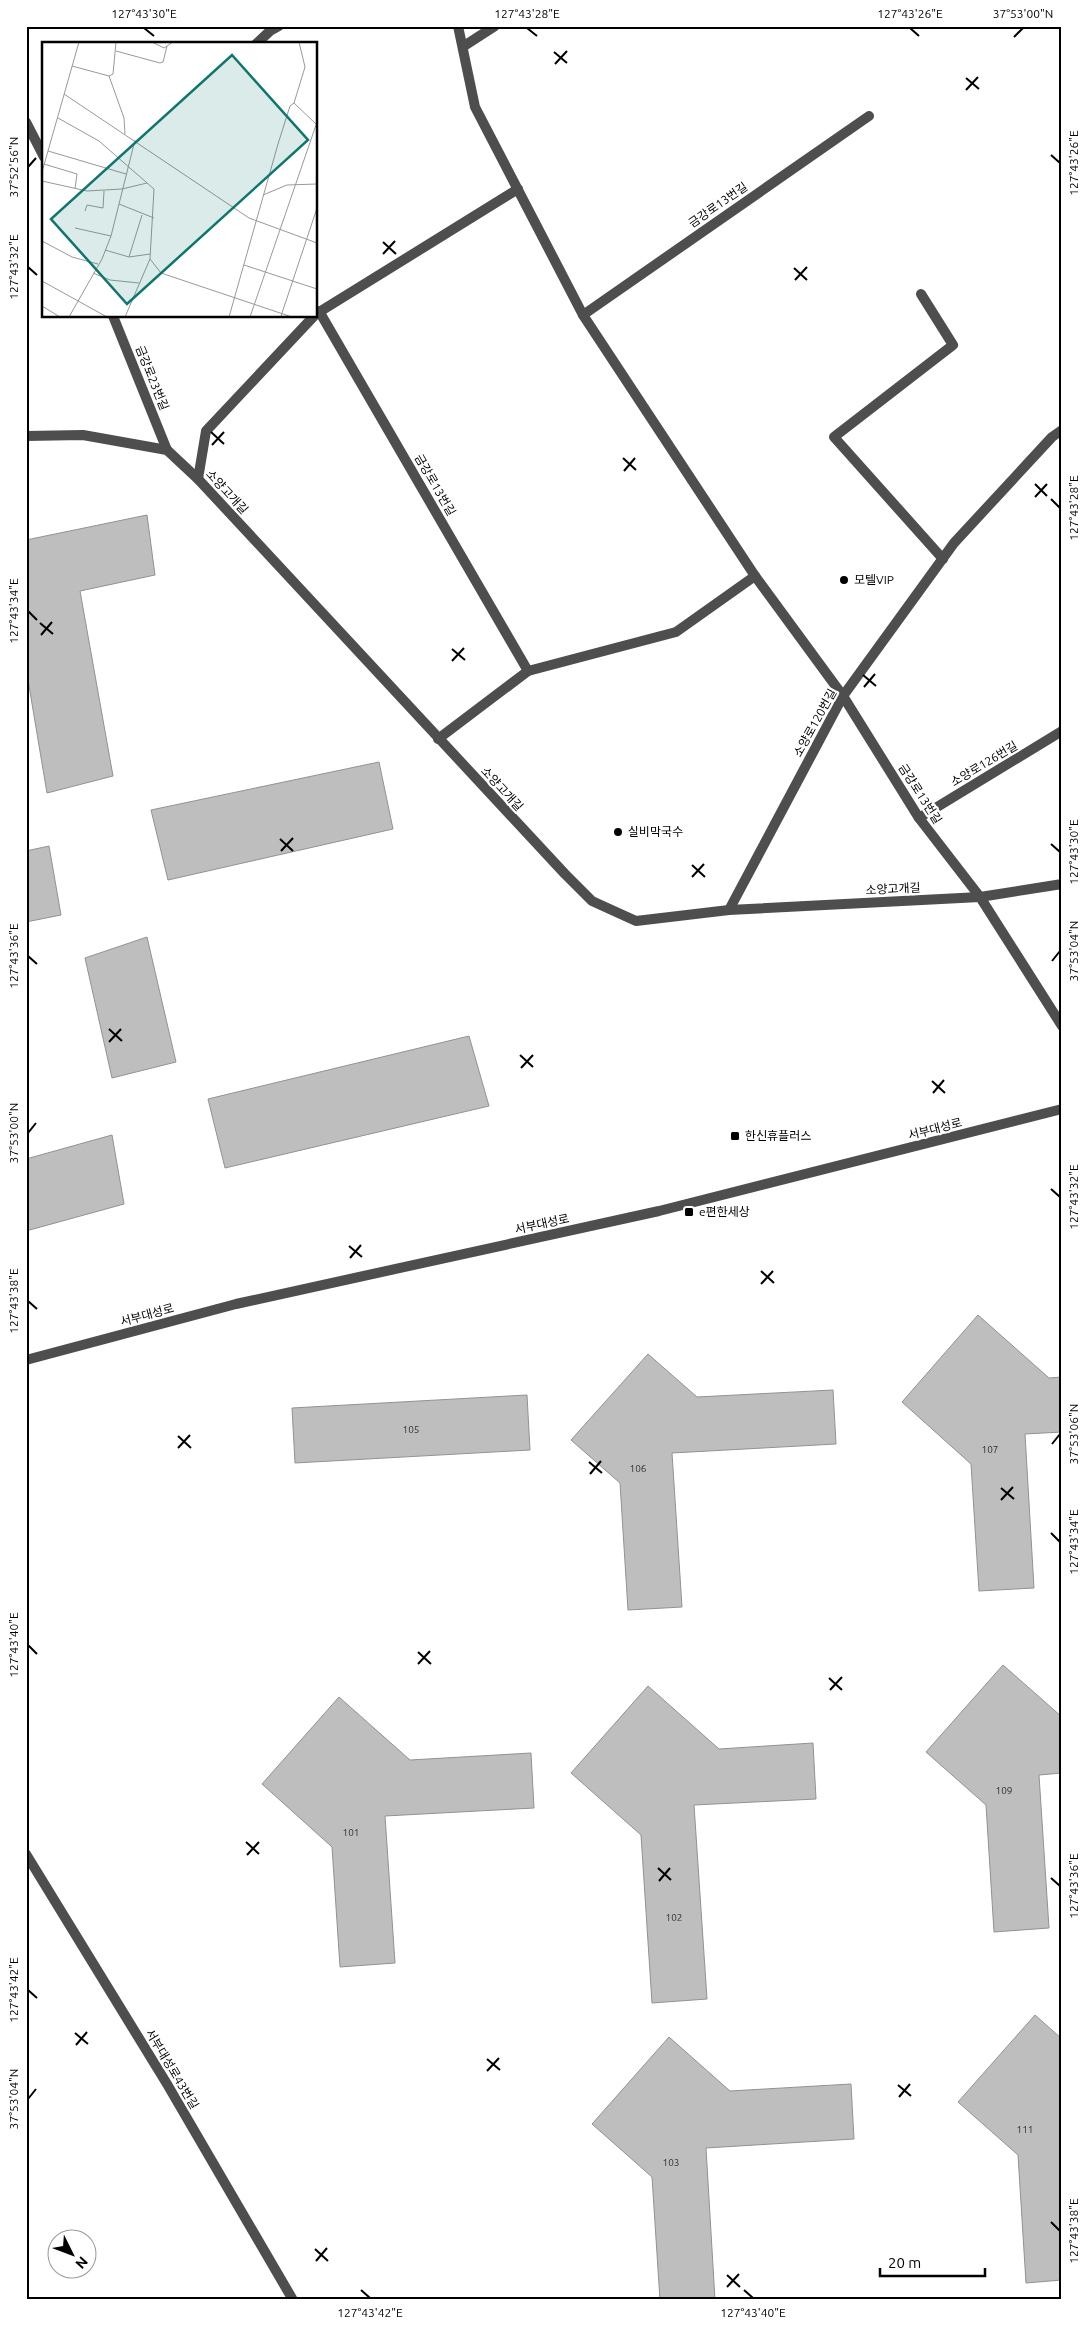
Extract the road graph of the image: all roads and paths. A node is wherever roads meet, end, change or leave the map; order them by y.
1 (279, 26) edge
2 (458, 26) edge
3 (494, 26) edge
4 (258, 42) edge
5 (464, 46) junction
6 (869, 116) dead end
7 (26, 122) edge
8 (42, 153) edge
9 (518, 189) junction
10 (921, 294) dead end
11 (318, 313) edge
12 (582, 315) junction
13 (318, 316) edge
14 (114, 318) edge
15 (313, 318) edge
16 (1062, 430) edge
17 (26, 436) edge
18 (167, 450) junction
19 (198, 479) junction
20 (943, 559) junction
21 (755, 576) junction
22 (528, 671) junction
23 (843, 696) junction
24 (1062, 731) edge
25 (438, 739) junction
26 (919, 818) junction
27 (1062, 884) edge
28 (980, 897) junction
29 (729, 910) junction
30 (1062, 1026) edge
31 (1062, 1109) edge
32 (26, 1360) edge
33 (26, 1854) edge
34 (293, 2300) edge

1 - 4 street
2 - 5 street, 금강로13번길
3 - 5 street
5 - 9 street, 금강로13번길
6 - 12 street, 금강로13번길
7 - 8 street
9 - 11 street
9 - 12 street, 금강로13번길
10 - 20 street
12 - 21 street, 금강로13번길
13 - 22 street, 금강로13번길
14 - 18 street, 금강로23번길
15 - 19 street
16 - 20 street, 소양로120번길
17 - 18 street
18 - 19 street, 소양고개길
19 - 25 street, 소양고개길
20 - 23 street, 소양로120번길
21 - 22 street
21 - 23 street, 금강로13번길
22 - 25 street
23 - 26 street, 금강로13번길
23 - 29 street, 소양로120번길
24 - 26 street, 소양로126번길
25 - 29 street, 소양고개길
26 - 28 street, 금강로13번길
27 - 28 street, 소양고개길
28 - 29 street, 소양고개길
28 - 30 street, 금강로13번길
31 - 32 street, 서부대성로
33 - 34 street, 서부대성로43번길

